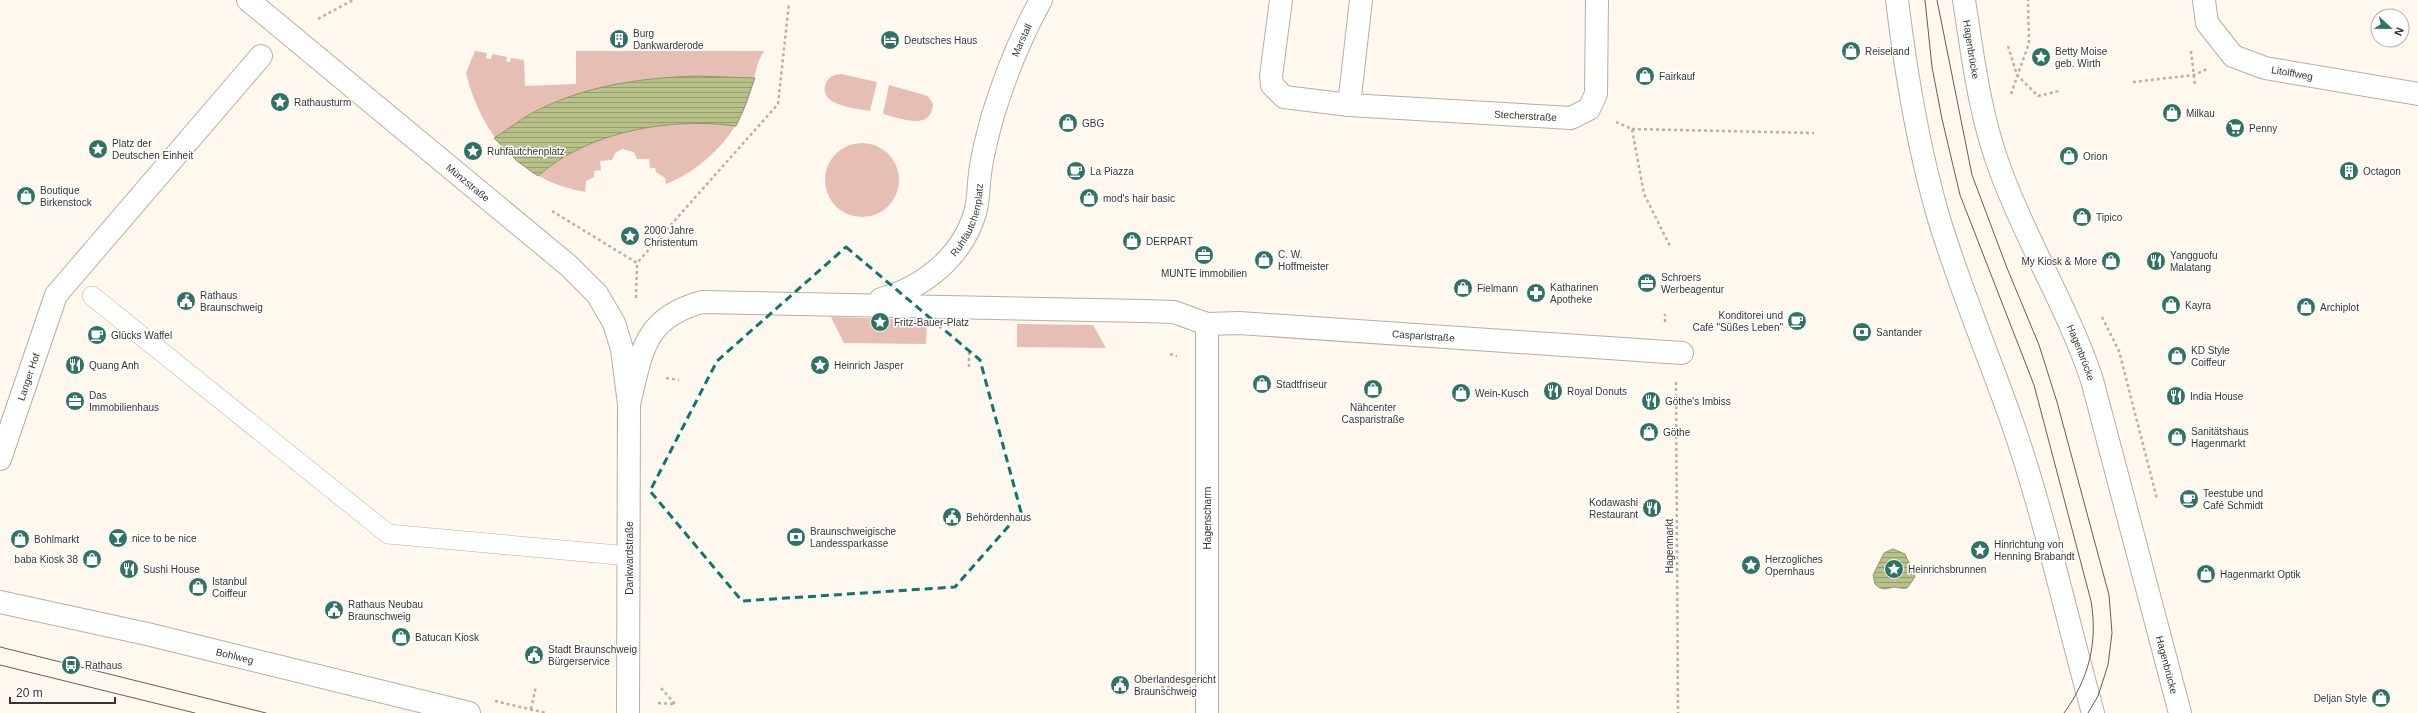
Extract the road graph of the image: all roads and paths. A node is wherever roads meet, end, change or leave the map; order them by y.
1 (248, 0) edge
2 (353, 0) edge
3 (1041, 0) edge
4 (1280, 0) edge
5 (1361, 0) edge
6 (1597, 0) edge
7 (1897, 0) edge
8 (1964, 0) edge
9 (2028, 0) edge
10 (2204, 0) edge
11 (789, 3) dead end
12 (312, 22) dead end
13 (2008, 46) dead end
14 (261, 56) dead end
15 (2018, 75) junction
16 (1004, 82) joint
17 (2133, 82) dead end
18 (2195, 85) dead end
19 (2059, 91) dead end
20 (2418, 94) edge
21 (2009, 98) dead end
22 (1349, 105) junction
23 (1589, 109) junction
24 (1632, 129) junction
25 (1814, 133) dead end
26 (546, 207) dead end
27 (1670, 246) dead end
28 (637, 263) junction
29 (92, 296) dead end
30 (635, 300) dead end
31 (862, 304) junction
32 (1665, 314) dead end
33 (2100, 314) dead end
34 (2103, 320) dead end
35 (1665, 322) dead end
36 (1207, 324) junction
37 (969, 352) dead end
38 (1682, 352) dead end
39 (969, 367) dead end
40 (666, 378) dead end
41 (1676, 378) dead end
42 (679, 380) dead end
43 (629, 404) junction
44 (0, 459) edge
45 (629, 556) junction
46 (0, 602) edge
47 (536, 686) dead end
48 (1161, 687) dead end
49 (1173, 687) dead end
50 (661, 688) dead end
51 (658, 703) dead end
52 (531, 709) dead end
53 (469, 713) edge
54 (628, 713) edge
55 (1207, 713) edge
56 (1678, 713) edge
57 (2092, 713) edge
58 (2180, 713) edge

1 - 43 street, Münzstraße
2 - 12 path
3 - 16 street, Marstall
4 - 22 street, Stecherstraße
5 - 22 street
6 - 23 street
7 - 57 street
8 - 58 street, Hagenbrücke
9 - 15 path
10 - 20 street, Litolffweg
11 - 28 path
13 - 15 path
14 - 44 street, Langer Hof
15 - 19 path
15 - 21 path
16 - 31 street, Ruhfäutchenplatz
17 - 18 path
22 - 23 street, Stecherstraße
23 - 24 path
24 - 25 path
24 - 27 path
26 - 28 path
28 - 30 path
29 - 45 lane
31 - 36 street, Casparistraße
31 - 43 street
32 - 35 path
33 - 34 path
36 - 38 street, Casparistraße
36 - 55 street, Hagenscharrn
37 - 39 path
40 - 42 path
41 - 56 path, Hagenmarkt
43 - 45 street, Dankwardstraße
45 - 54 street, Dankwardstraße
46 - 53 street, Bohlweg
47 - 52 path
48 - 49 path
50 - 51 path

